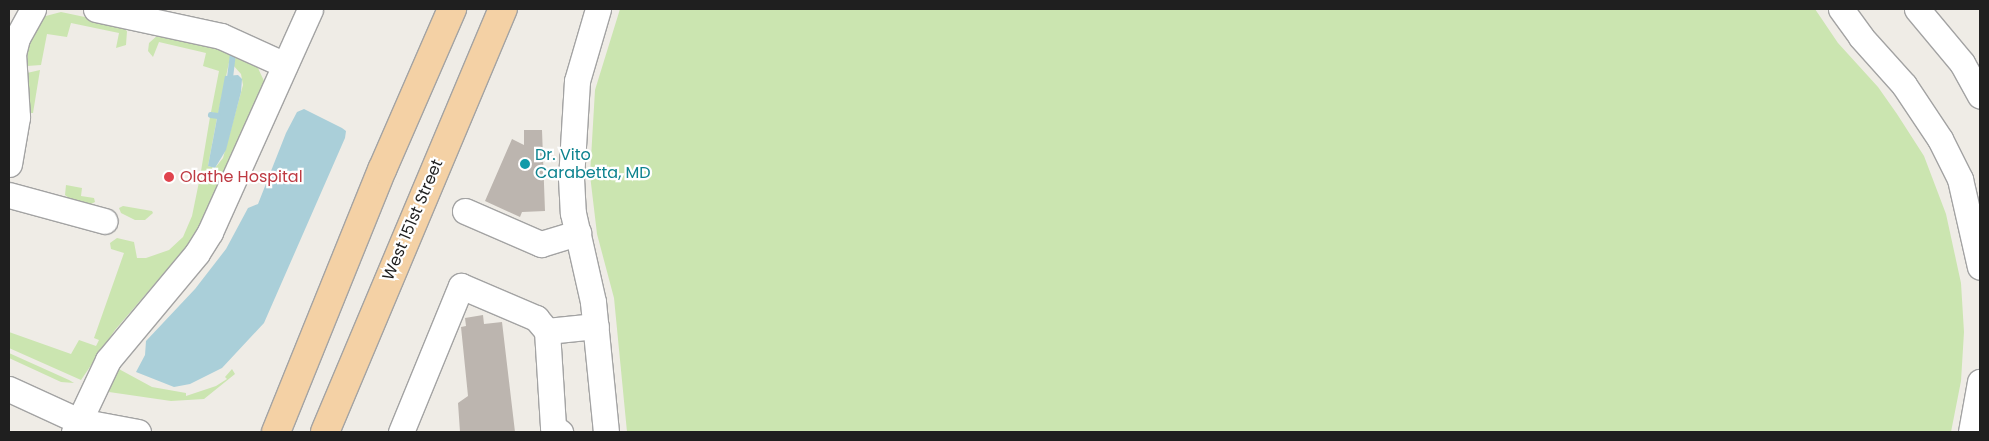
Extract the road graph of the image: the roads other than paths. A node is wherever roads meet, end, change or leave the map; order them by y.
1 (33, 9) edge
2 (96, 9) edge
3 (310, 9) edge
4 (452, 9) edge
5 (503, 9) edge
6 (598, 9) edge
7 (1841, 9) edge
8 (1917, 9) edge
9 (11, 53) edge
10 (285, 65) junction
11 (1980, 95) edge
12 (9, 164) edge
13 (9, 195) edge
14 (465, 211) dead end
15 (105, 221) dead end
16 (1977, 230) edge
17 (578, 233) junction
18 (1980, 267) edge
19 (596, 326) junction
20 (547, 331) junction
21 (1980, 382) edge
22 (9, 389) edge
23 (82, 428) edge
24 (554, 431) edge
25 (138, 432) edge
26 (276, 432) edge
27 (325, 432) edge
28 (401, 432) edge
29 (606, 432) edge
30 (1971, 432) edge

1 - 9 street
2 - 10 street
3 - 10 street
4 - 26 main road
5 - 27 main road, West 151st Street
6 - 17 street
7 - 16 street
8 - 11 street
9 - 12 street
10 - 23 street
13 - 15 street
14 - 17 street
16 - 18 street
17 - 19 street
19 - 20 street
19 - 29 street
20 - 24 street
20 - 28 street
21 - 30 street
22 - 23 street
23 - 25 street

